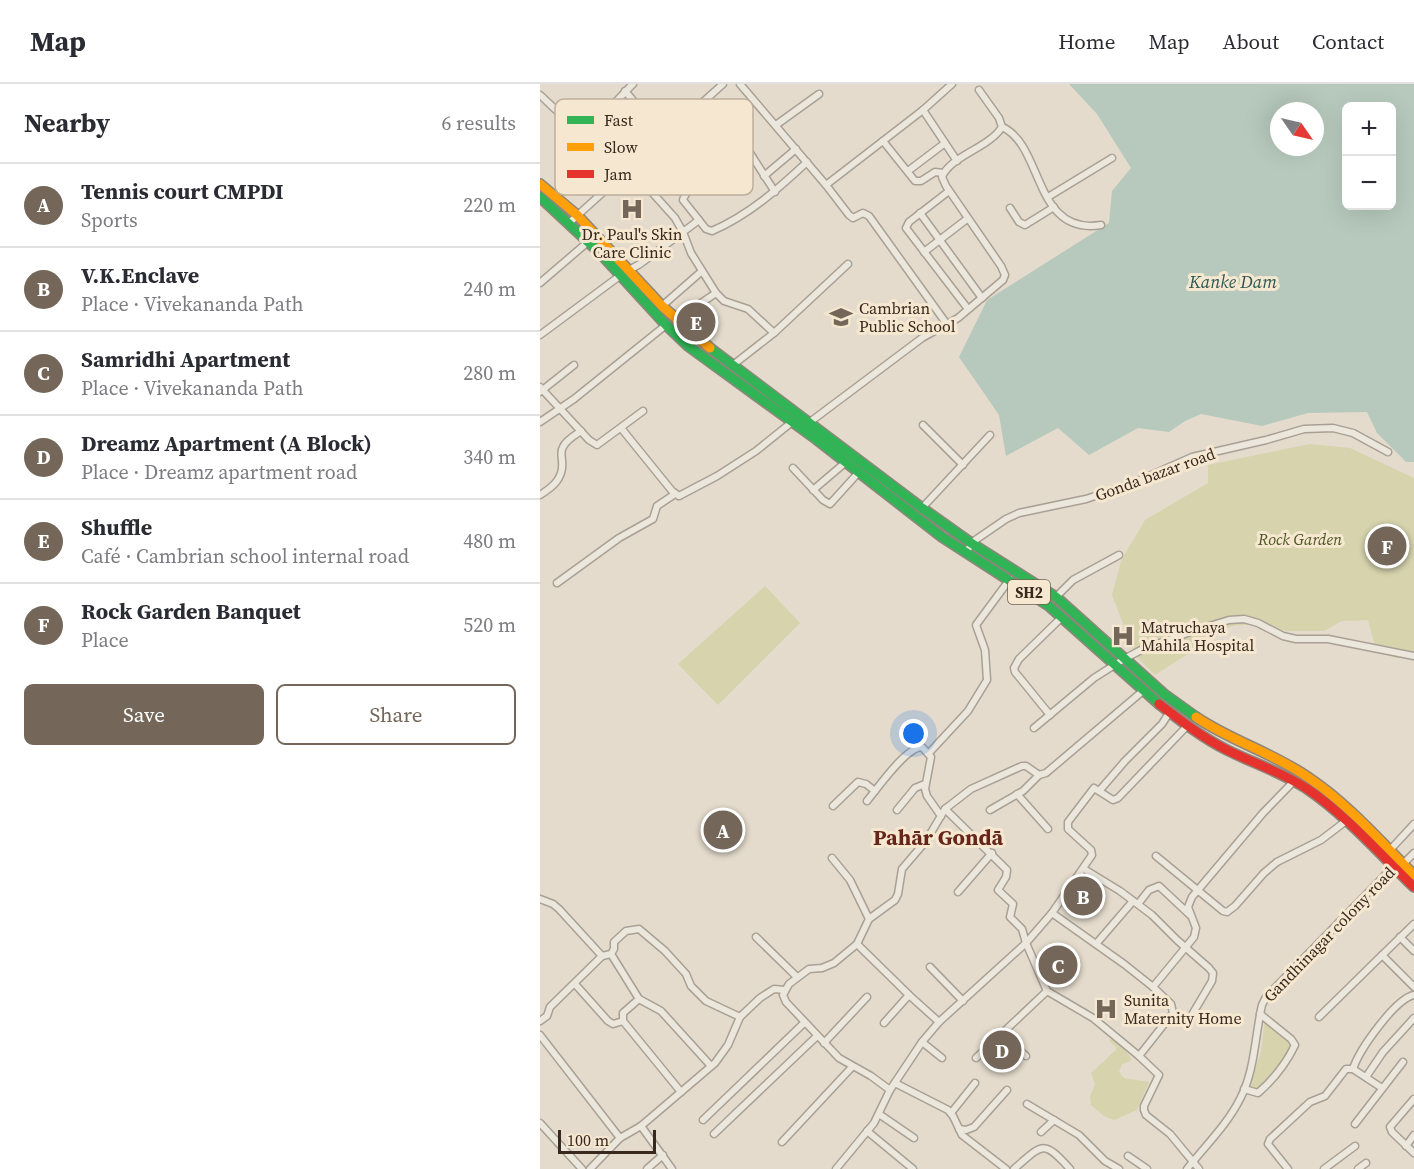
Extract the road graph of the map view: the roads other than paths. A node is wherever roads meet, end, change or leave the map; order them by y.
1 (633, 84) edge
2 (723, 84) edge
3 (740, 84) edge
4 (952, 84) edge
5 (980, 90) dead end
6 (625, 91) junction
7 (819, 94) dead end
8 (540, 95) edge
9 (616, 99) edge
10 (631, 99) edge
11 (706, 99) edge
12 (753, 99) edge
13 (753, 99) edge
14 (555, 108) edge
15 (923, 110) junction
16 (776, 126) junction
17 (1002, 127) junction
18 (883, 141) junction
19 (945, 143) junction
20 (796, 149) junction
21 (753, 158) edge
22 (1112, 158) dead end
23 (957, 161) junction
24 (807, 162) junction
25 (908, 171) junction
26 (943, 173) junction
27 (764, 176) junction
28 (540, 184) edge
29 (826, 185) junction
30 (949, 191) junction
31 (775, 192) junction
32 (599, 195) edge
33 (655, 195) edge
34 (685, 195) edge
35 (540, 197) edge
36 (1048, 197) junction
37 (1054, 207) junction
38 (1010, 208) dead end
39 (920, 213) junction
40 (577, 215) junction
41 (968, 219) junction
42 (699, 220) junction
43 (570, 223) junction
44 (1101, 225) dead end
45 (683, 232) junction
46 (588, 241) junction
47 (940, 241) junction
48 (924, 252) junction
49 (848, 264) dead end
50 (702, 271) junction
51 (625, 273) junction
52 (540, 283) edge
53 (716, 293) junction
54 (982, 298) junction
55 (662, 306) junction
56 (968, 309) junction
57 (676, 320) junction
58 (946, 323) junction
59 (666, 325) junction
60 (774, 333) junction
61 (540, 334) edge
62 (574, 365) dead end
63 (733, 365) junction
64 (541, 390) edge
65 (559, 408) junction
66 (643, 411) dead end
67 (540, 422) edge
68 (792, 422) junction
69 (810, 422) junction
70 (923, 425) dead end
71 (621, 428) junction
72 (581, 431) junction
73 (990, 435) dead end
74 (1388, 452) dead end
75 (846, 462) junction
76 (963, 465) junction
77 (793, 468) dead end
78 (859, 472) junction
79 (813, 490) junction
80 (675, 494) junction
81 (540, 495) edge
82 (922, 508) junction
83 (971, 543) junction
84 (967, 553) junction
85 (1119, 555) dead end
86 (1010, 579) junction
87 (557, 583) dead end
88 (1056, 597) junction
89 (1062, 618) junction
90 (1414, 656) edge
91 (1120, 661) junction
92 (1144, 690) junction
93 (1170, 713) junction
94 (1050, 715) junction
95 (1187, 726) junction
96 (1034, 728) dead end
97 (930, 753) junction
98 (1039, 775) junction
99 (1294, 781) junction
100 (925, 784) junction
101 (1100, 790) junction
102 (875, 791) junction
103 (1017, 794) junction
104 (867, 801) dead end
105 (833, 806) dead end
106 (945, 809) junction
107 (897, 810) dead end
108 (990, 810) dead end
109 (941, 816) junction
110 (1346, 821) junction
111 (1414, 824) edge
112 (1048, 829) dead end
113 (1390, 850) junction
114 (992, 853) junction
115 (1414, 853) edge
116 (1156, 856) dead end
117 (832, 858) dead end
118 (1399, 863) junction
119 (1083, 869) junction
120 (1414, 876) edge
121 (1414, 887) edge
122 (1198, 889) junction
123 (958, 892) dead end
124 (540, 899) edge
125 (1136, 903) junction
126 (1053, 913) junction
127 (1191, 916) junction
128 (869, 919) junction
129 (1414, 924) edge
130 (756, 937) dead end
131 (1400, 937) junction
132 (1026, 943) junction
133 (857, 944) junction
134 (1096, 944) junction
135 (1186, 948) junction
136 (1414, 951) edge
137 (611, 954) junction
138 (1382, 955) junction
139 (602, 956) junction
140 (930, 967) dead end
141 (797, 977) junction
142 (575, 984) junction
143 (1153, 987) junction
144 (1414, 987) edge
145 (785, 990) junction
146 (1047, 991) junction
147 (909, 995) junction
148 (1414, 995) edge
149 (867, 997) dead end
150 (639, 999) junction
151 (963, 1001) junction
152 (1193, 1013) dead end
153 (1260, 1014) junction
154 (740, 1017) junction
155 (1319, 1017) dead end
156 (1414, 1018) edge
157 (540, 1021) edge
158 (623, 1021) junction
159 (939, 1022) junction
160 (804, 1023) junction
161 (884, 1023) dead end
162 (540, 1035) edge
163 (1001, 1035) junction
164 (816, 1036) junction
165 (922, 1041) junction
166 (824, 1043) junction
167 (1026, 1056) dead end
168 (1139, 1056) junction
169 (942, 1058) dead end
170 (976, 1058) dead end
171 (1402, 1062) dead end
172 (711, 1066) junction
173 (852, 1067) junction
174 (1353, 1069) junction
175 (1366, 1077) junction
176 (895, 1083) junction
177 (975, 1083) dead end
178 (1382, 1088) junction
179 (1244, 1089) junction
180 (890, 1090) junction
181 (1007, 1090) dead end
182 (681, 1092) junction
183 (1414, 1099) edge
184 (1028, 1104) dead end
185 (951, 1113) junction
186 (879, 1114) junction
187 (703, 1120) dead end
188 (1054, 1120) junction
189 (540, 1123) edge
190 (1355, 1124) dead end
191 (641, 1126) junction
192 (959, 1129) junction
193 (867, 1131) junction
194 (1041, 1132) dead end
195 (714, 1134) dead end
196 (1414, 1136) edge
197 (620, 1138) junction
198 (914, 1138) dead end
199 (782, 1142) dead end
200 (1355, 1146) dead end
201 (1406, 1146) junction
202 (1414, 1153) edge
203 (663, 1155) junction
204 (1128, 1156) dead end
205 (1193, 1162) junction
206 (1366, 1163) dead end
207 (582, 1169) edge
208 (590, 1169) edge
209 (647, 1169) edge
210 (672, 1169) edge
211 (836, 1169) edge
212 (913, 1169) edge
213 (1006, 1169) edge
214 (1014, 1169) edge
215 (1070, 1169) edge
216 (1119, 1169) edge
217 (1147, 1169) edge
218 (1187, 1169) edge
219 (1199, 1169) edge
220 (1288, 1169) edge
221 (1324, 1169) edge
222 (1358, 1169) edge

1 - 6 street
2 - 11 street
3 - 12 street
4 - 15 street
5 - 17 street
6 - 9 street
6 - 10 street
7 - 16 street
8 - 14 street
13 - 16 street
15 - 18 street
15 - 19 street
16 - 20 street
17 - 23 street
17 - 36 street
18 - 25 street
18 - 29 street
19 - 23 street
19 - 25 street
20 - 24 street
20 - 27 street
21 - 27 street
22 - 36 street
23 - 26 street
24 - 29 street
24 - 31 street
25 - 26 street
26 - 30 street
27 - 31 street
28 - 40 main road, SH2
29 - 58 street
30 - 39 street
30 - 41 street
31 - 42 street
32 - 40 street
33 - 45 street
34 - 42 street
35 - 43 main road, SH2
36 - 37 street
37 - 38 street
37 - 44 street
39 - 47 street
39 - 48 street
40 - 43 street
40 - 51 main road, SH2
41 - 47 street
41 - 54 street
42 - 45 street
43 - 46 main road, SH2
45 - 50 street
45 - 51 street
46 - 51 main road, SH2
46 - 52 street
47 - 48 street
47 - 54 street
48 - 56 street
49 - 60 street
50 - 53 street
50 - 55 street
51 - 55 main road, SH2
51 - 59 main road, SH2
51 - 61 street
53 - 57 street
53 - 60 street
54 - 56 street
55 - 57 main road, SH2
56 - 58 street
57 - 63 main road, SH2
58 - 69 street
59 - 65 street
59 - 68 main road, SH2
60 - 63 street
62 - 64 street
63 - 69 main road, SH2
64 - 65 street
65 - 67 street
65 - 72 street
66 - 71 street
68 - 75 main road, SH2
68 - 80 street
69 - 82 main road, SH2
70 - 76 street
71 - 72 street
71 - 80 street
72 - 81 street
73 - 76 street
74 - 83 street, Gonda bazar road
75 - 78 main road, SH2
75 - 79 street
76 - 82 street
77 - 79 street
78 - 79 street
78 - 84 main road, SH2
80 - 87 street
82 - 83 main road, SH2
83 - 84 street
83 - 88 main road, SH2
84 - 86 main road, SH2
85 - 88 street
86 - 89 main road, SH2
86 - 97 street
88 - 91 main road, SH2
89 - 91 main road, SH2
89 - 94 street
90 - 91 street
91 - 92 main road, SH2
91 - 94 street
91 - 113 main road, SH2
92 - 93 main road, SH2
92 - 98 street
93 - 95 main road, SH2
93 - 101 street
94 - 96 street
95 - 99 main road, SH2
95 - 101 street
97 - 100 street
97 - 102 street
98 - 103 street
98 - 106 street
99 - 110 main road, SH2
99 - 122 street
100 - 107 street
100 - 109 street
101 - 119 street
102 - 104 street
102 - 105 street
103 - 108 street
103 - 112 street
106 - 109 street
106 - 114 street
109 - 128 street
110 - 118 main road, SH2
110 - 122 street
111 - 113 street
113 - 118 main road, SH2
114 - 123 street
114 - 132 street
115 - 118 street, Gandhinagar colony road
116 - 122 street
117 - 128 street
118 - 120 main road, SH2
118 - 121 main road, SH2
118 - 153 street, Gandhinagar colony road
119 - 125 street
119 - 126 street
122 - 127 street
124 - 139 street
125 - 127 street
125 - 134 street
125 - 135 street
126 - 132 street
126 - 134 street
127 - 135 street
128 - 133 street
129 - 131 street
130 - 141 street
131 - 136 street
131 - 138 street
132 - 146 street
132 - 151 street
133 - 141 street
133 - 147 street
134 - 143 street
135 - 143 street
135 - 152 street
137 - 139 street
137 - 150 street
137 - 154 street
138 - 144 street
138 - 155 street
139 - 142 street
140 - 151 street
141 - 145 street
142 - 157 street
142 - 158 street
143 - 168 street
145 - 154 street
145 - 160 street
146 - 163 street
146 - 168 street
147 - 159 street
147 - 161 street
148 - 174 street
149 - 166 street
150 - 158 street
150 - 172 street
151 - 159 street
153 - 179 street, Gandhinagar colony road
153 - 179 street
154 - 172 street
156 - 175 street
158 - 182 street
159 - 165 street
160 - 164 street
160 - 187 street
162 - 197 street
163 - 167 street
163 - 170 street
164 - 166 street
164 - 195 street
165 - 169 street
165 - 176 street
166 - 173 street
168 - 205 street
171 - 178 street
172 - 182 street
173 - 180 street
173 - 199 street
174 - 175 street
174 - 220 street
175 - 178 street
176 - 180 street
176 - 185 street
177 - 185 street
178 - 190 street
179 - 205 street, Gandhinagar colony road
180 - 186 street
181 - 192 street
182 - 191 street
183 - 201 street
184 - 188 street
185 - 192 street
186 - 193 street
186 - 198 street
188 - 194 street
188 - 216 street
189 - 207 street
191 - 197 street
191 - 203 street
192 - 213 street
193 - 211 street
193 - 212 street
196 - 201 street
197 - 208 street
200 - 221 street
201 - 202 street
203 - 209 street
203 - 210 street
204 - 217 street
205 - 218 street, Gandhinagar colony road
205 - 219 street
206 - 222 street
214 - 215 street

